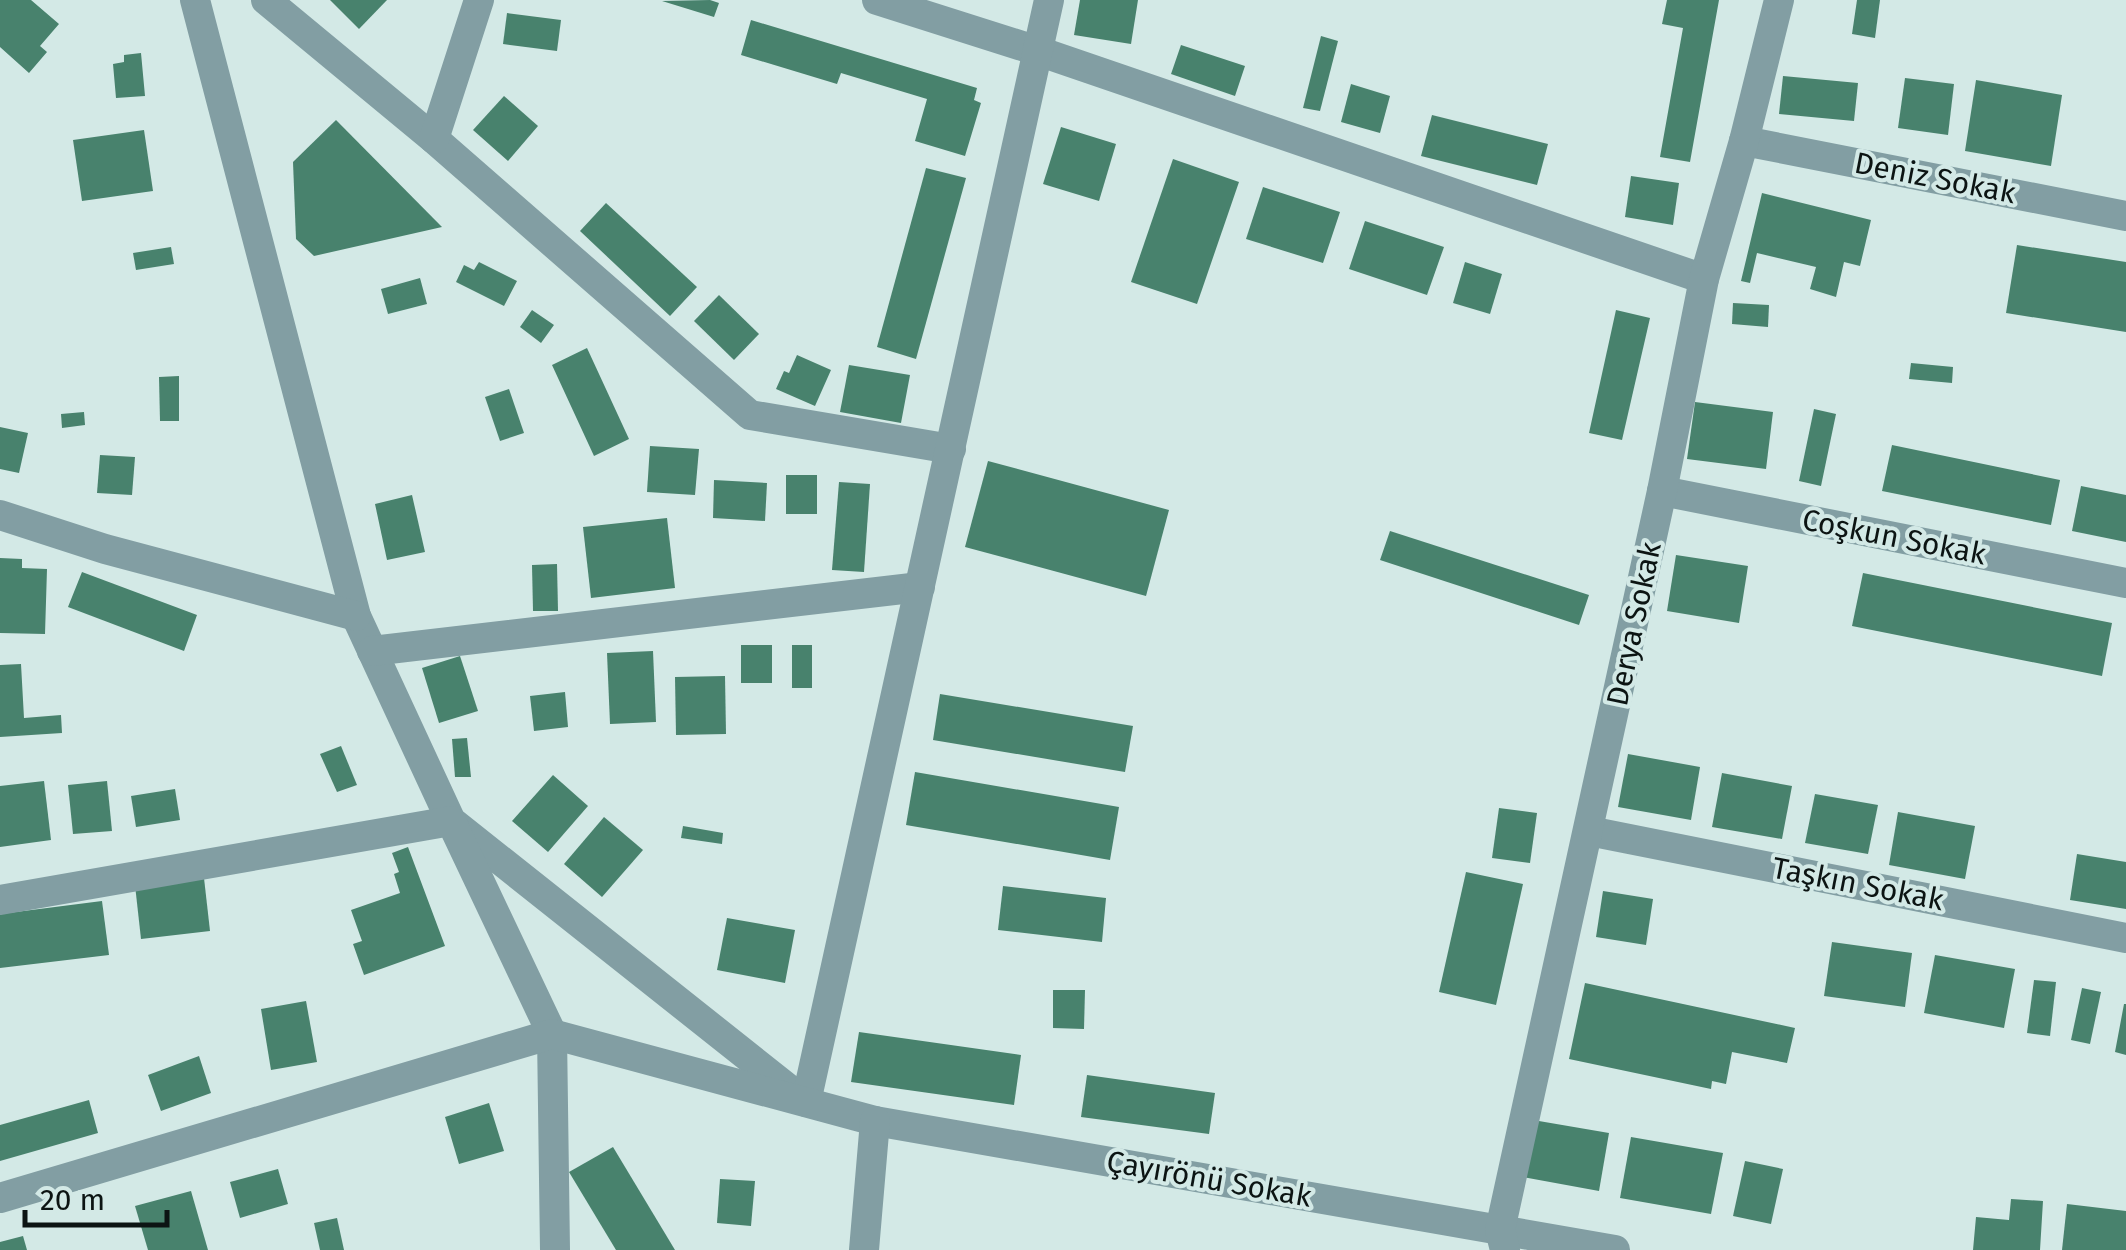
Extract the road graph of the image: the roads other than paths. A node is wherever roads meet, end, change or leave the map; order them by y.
1 (195, 0) edge
2 (266, 0) edge
3 (479, 0) edge
4 (877, 0) edge
5 (1049, 0) edge
6 (1779, 0) edge
7 (1038, 51) junction
8 (434, 139) junction
9 (1744, 141) junction
10 (2126, 216) edge
11 (1704, 279) junction
12 (950, 449) junction
13 (1662, 490) junction
14 (0, 514) edge
15 (2126, 583) edge
16 (920, 588) junction
17 (356, 616) junction
18 (372, 651) junction
19 (451, 821) junction
20 (1589, 831) junction
21 (0, 900) edge
22 (2126, 938) edge
23 (552, 1034) junction
24 (806, 1102) junction
25 (875, 1121) junction
26 (0, 1198) edge
27 (1503, 1240) edge
28 (555, 1250) edge
29 (864, 1250) edge
30 (1614, 1250) edge

1 - 17 street
2 - 8 street
3 - 8 street
4 - 7 street
5 - 7 street
6 - 9 street, Derya Sokak
7 - 11 street
7 - 12 street
8 - 12 street
9 - 10 street, Deniz Sokak
9 - 11 street, Derya Sokak
11 - 13 street, Derya Sokak
12 - 16 street
13 - 15 street, Coşkun Sokak
13 - 20 street, Derya Sokak
14 - 17 street
16 - 18 street
16 - 24 street
17 - 18 street
18 - 19 street
19 - 21 street
19 - 23 street
19 - 24 street
20 - 22 street, Taşkın Sokak
20 - 27 street, Derya Sokak
23 - 24 street, Çayırönü Sokak
23 - 26 street
23 - 28 street
24 - 25 street, Çayırönü Sokak
25 - 27 street, Çayırönü Sokak
25 - 29 street
27 - 30 street, Çayırönü Sokak

